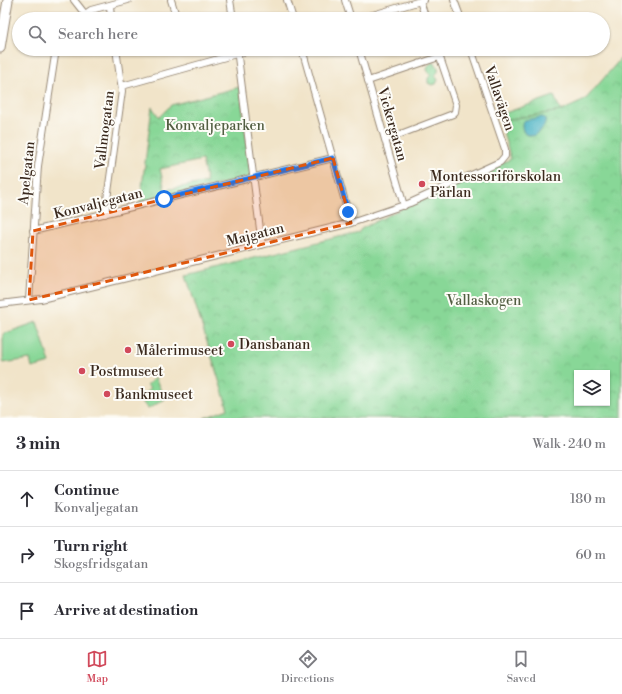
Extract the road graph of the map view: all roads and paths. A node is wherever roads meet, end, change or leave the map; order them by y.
1 (8, 0) edge
2 (74, 0) edge
3 (128, 0) edge
4 (172, 0) edge
5 (230, 0) edge
6 (287, 0) edge
7 (345, 0) edge
8 (454, 0) edge
9 (422, 1) edge
10 (110, 5) junction
11 (83, 12) edge
12 (91, 12) edge
13 (110, 12) edge
14 (175, 12) edge
15 (231, 12) edge
16 (291, 12) edge
17 (349, 12) edge
18 (384, 12) edge
19 (424, 12) edge
20 (458, 12) edge
21 (0, 48) edge
22 (55, 56) edge
23 (117, 56) edge
24 (221, 56) edge
25 (238, 56) edge
26 (304, 56) edge
27 (361, 56) edge
28 (473, 56) edge
29 (439, 57) joint
30 (368, 81) junction
31 (122, 86) junction
32 (385, 140) junction
33 (505, 156) joint
34 (333, 158) junction
35 (254, 178) junction
36 (404, 206) junction
37 (105, 214) junction
38 (351, 223) junction
39 (33, 231) junction
40 (262, 245) junction
41 (29, 300) junction
42 (0, 304) edge

1 - 21 main road
2 - 11 street
3 - 10 street
4 - 14 street
5 - 15 street
6 - 16 street
7 - 17 street
8 - 20 street
9 - 18 street
9 - 19 street
10 - 12 street
10 - 13 street
22 - 39 street, Apelgatan
23 - 31 street, Vallmogatan
24 - 31 street
25 - 35 street
26 - 34 street
27 - 30 street, Vickergatan
28 - 33 street, Vallavägen
29 - 30 street
29 - 32 street
30 - 32 street, Vickergatan
31 - 37 street, Vallmogatan
32 - 36 street, Vickergatan
33 - 36 street, Majgatan
34 - 35 street, Konvaljegatan
34 - 38 street
35 - 37 street, Konvaljegatan
35 - 40 street
36 - 38 street, Majgatan
37 - 39 street, Konvaljegatan
38 - 40 street, Majgatan
39 - 41 street, Apelgatan
40 - 41 street, Majgatan
41 - 42 street, Majgatan

